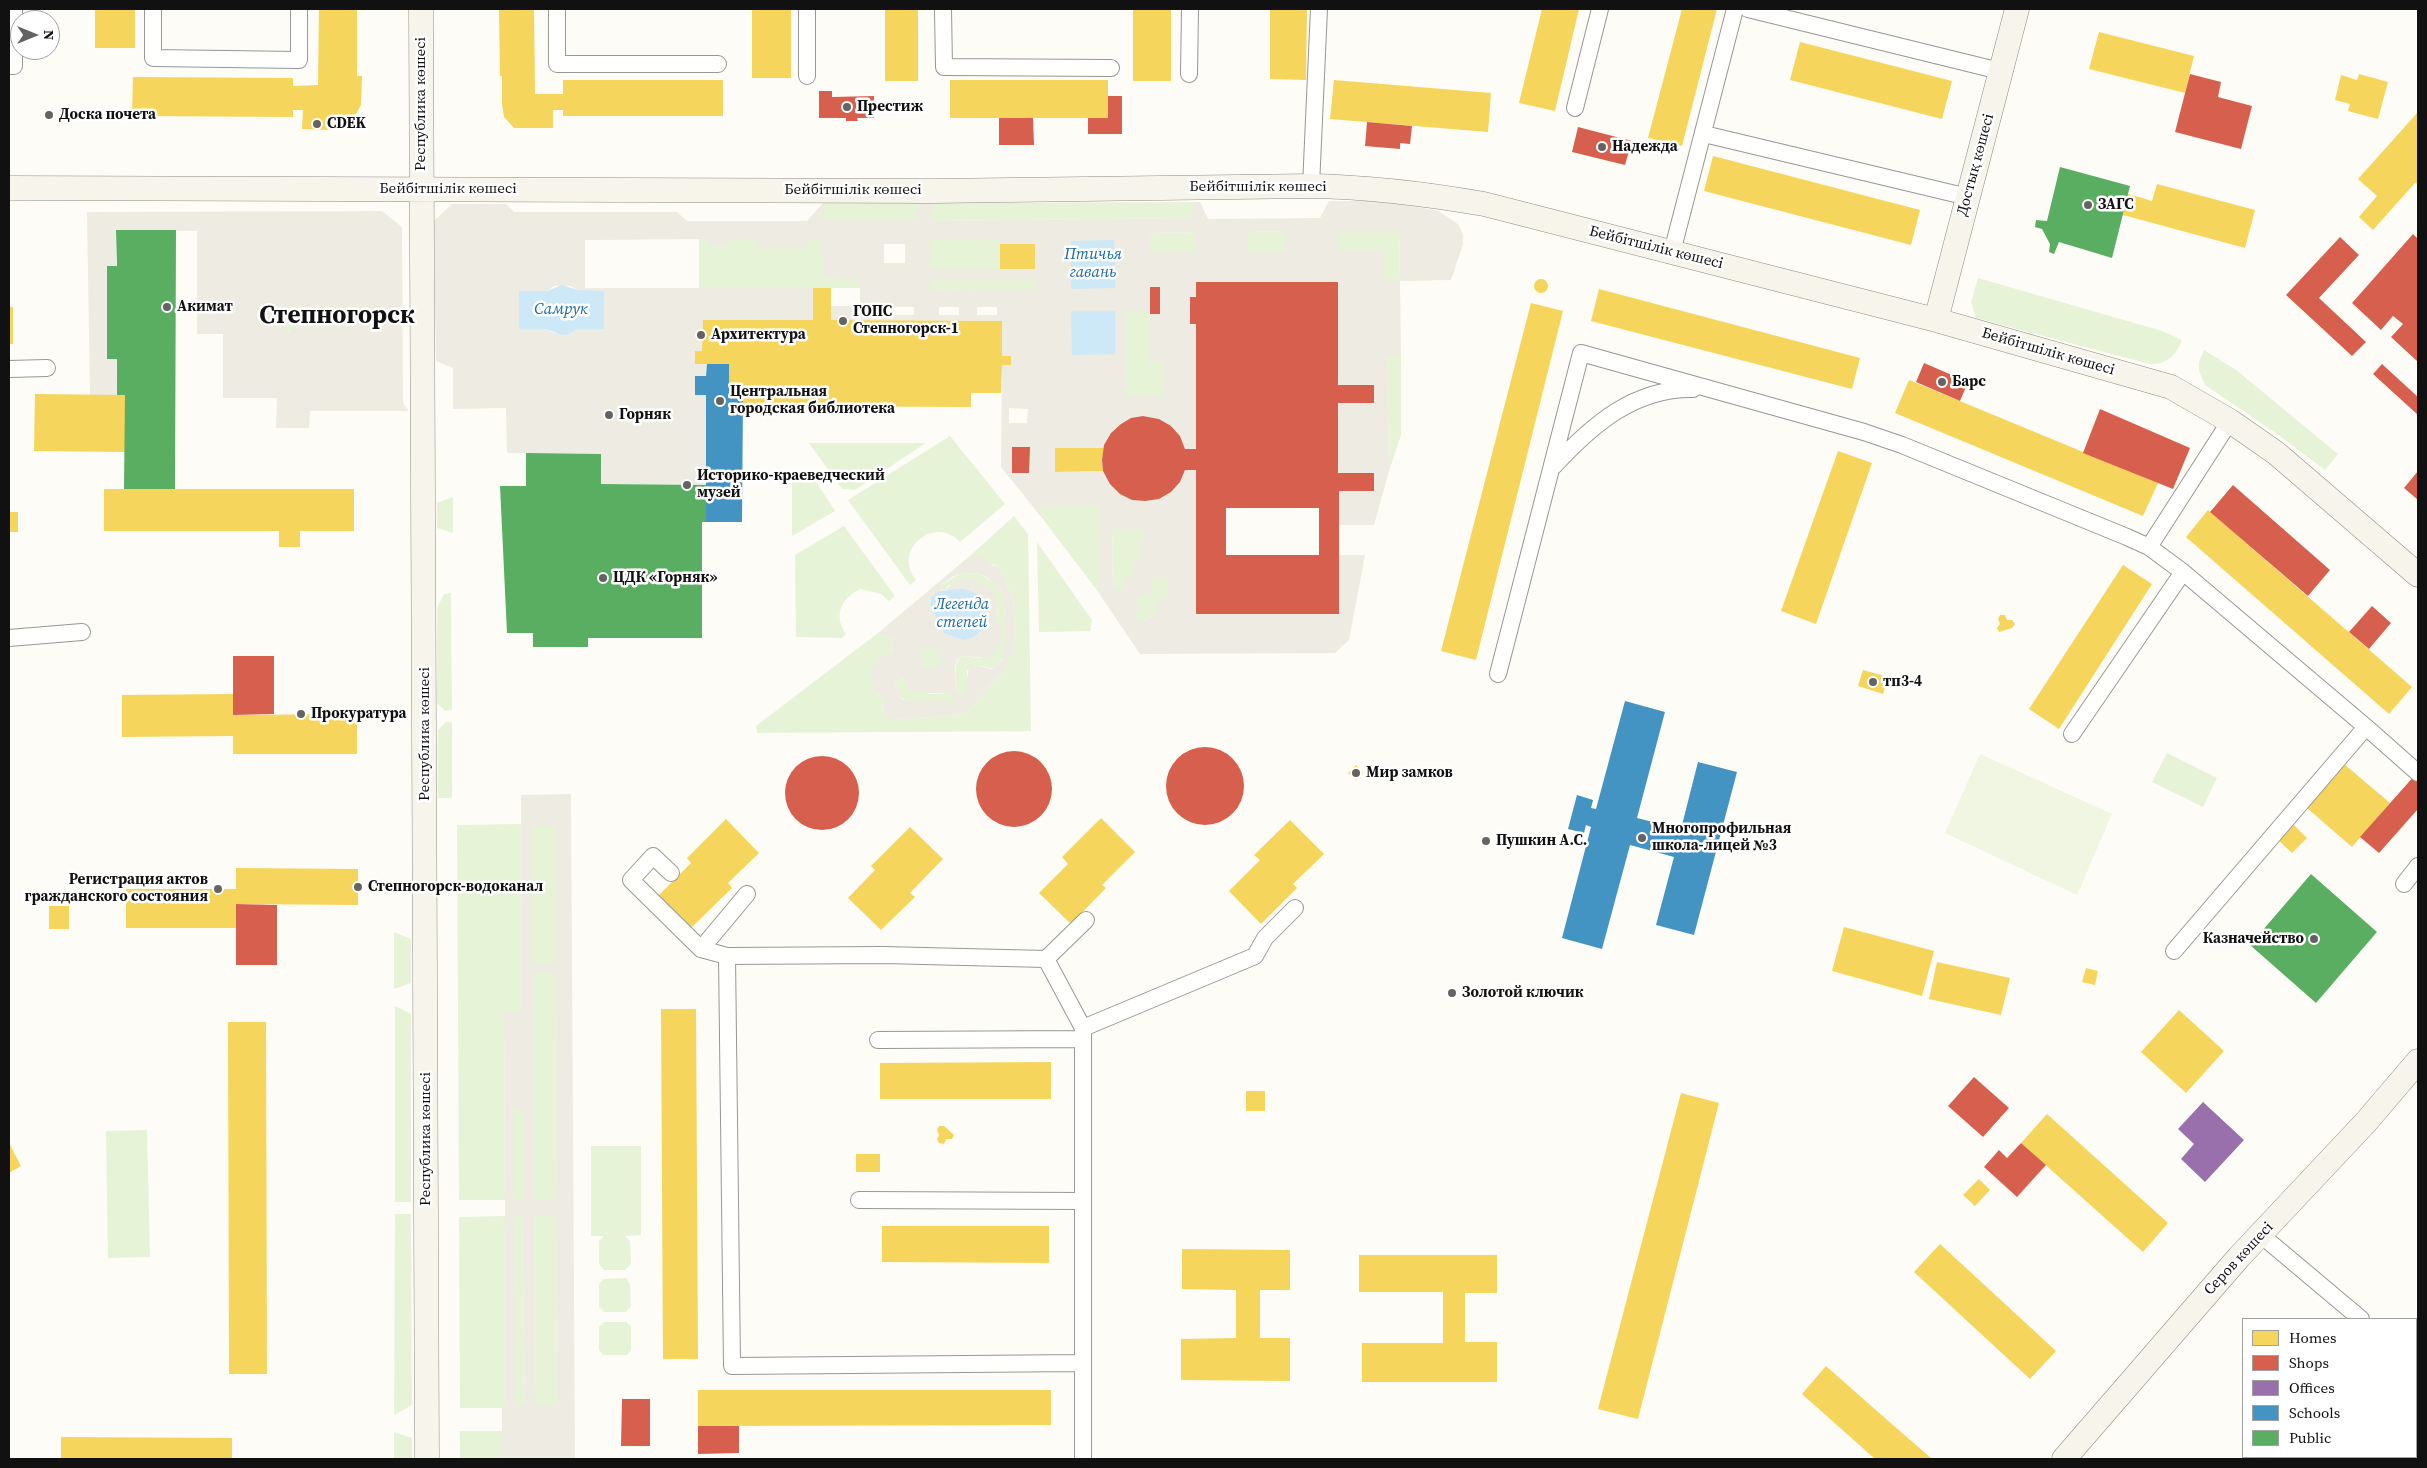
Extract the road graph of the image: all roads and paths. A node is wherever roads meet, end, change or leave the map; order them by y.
1 (14, 9) edge
2 (152, 9) edge
3 (299, 9) edge
4 (421, 9) edge
5 (557, 9) edge
6 (808, 9) edge
7 (943, 9) edge
8 (1190, 9) edge
9 (1319, 9) edge
10 (1600, 9) edge
11 (1735, 9) edge
12 (1748, 9) edge
13 (2017, 9) edge
14 (718, 64) dead end
15 (9, 66) edge
16 (1111, 68) dead end
17 (2000, 71) junction
18 (1189, 74) dead end
19 (808, 76) dead end
20 (1575, 108) dead end
21 (1704, 134) junction
22 (1311, 186) junction
23 (9, 188) edge
24 (421, 189) junction
25 (1968, 197) junction
26 (1672, 252) junction
27 (1936, 320) junction
28 (48, 368) dead end
29 (9, 369) edge
30 (1710, 389) junction
31 (2230, 421) junction
32 (1552, 468) junction
33 (2150, 547) junction
34 (2183, 572) junction
35 (2418, 575) edge
36 (82, 632) dead end
37 (9, 638) edge
38 (1498, 674) dead end
39 (2366, 727) junction
40 (2072, 734) dead end
41 (2418, 773) edge
42 (2418, 866) edge
43 (671, 874) dead end
44 (2404, 884) dead end
45 (747, 894) dead end
46 (1295, 908) dead end
47 (1086, 920) dead end
48 (701, 948) junction
49 (2174, 951) dead end
50 (728, 956) junction
51 (1046, 959) junction
52 (1083, 1033) junction
53 (878, 1040) dead end
54 (2418, 1061) edge
55 (859, 1200) dead end
56 (1083, 1201) junction
57 (2261, 1235) junction
58 (2361, 1318) edge
59 (1083, 1363) junction
60 (427, 1459) edge
61 (1083, 1459) edge
62 (2064, 1459) edge

1 - 15 street
2 - 3 street
4 - 24 street, Республика көшесі
5 - 14 street
6 - 19 street
7 - 16 street
8 - 18 street
9 - 22 street
10 - 20 street
11 - 21 street
12 - 17 street
13 - 17 street, Достық көшесі
17 - 25 street, Достық көшесі
21 - 25 street
21 - 26 street
22 - 24 street, Бейбітшілік көшесі
22 - 26 street, Бейбітшілік көшесі
23 - 24 street, Бейбітшілік көшесі
24 - 60 street, Республика көшесі
25 - 27 street, Достық көшесі
26 - 27 street, Бейбітшілік көшесі
27 - 31 street, Бейбітшілік көшесі
28 - 29 street
30 - 32 street
30 - 32 street
30 - 33 street
31 - 33 street
31 - 35 street, Бейбітшілік көшесі
32 - 38 street
33 - 34 street
34 - 39 street
34 - 40 street
36 - 37 street
39 - 41 street
39 - 49 street
42 - 44 street
43 - 48 street
45 - 48 street
46 - 52 street
47 - 51 street
48 - 50 street
50 - 51 street
50 - 59 street
51 - 52 street
52 - 53 street
52 - 56 street
54 - 57 street, Серов көшесі
55 - 56 street
56 - 59 street
57 - 58 street
57 - 62 street, Серов көшесі
59 - 61 street

